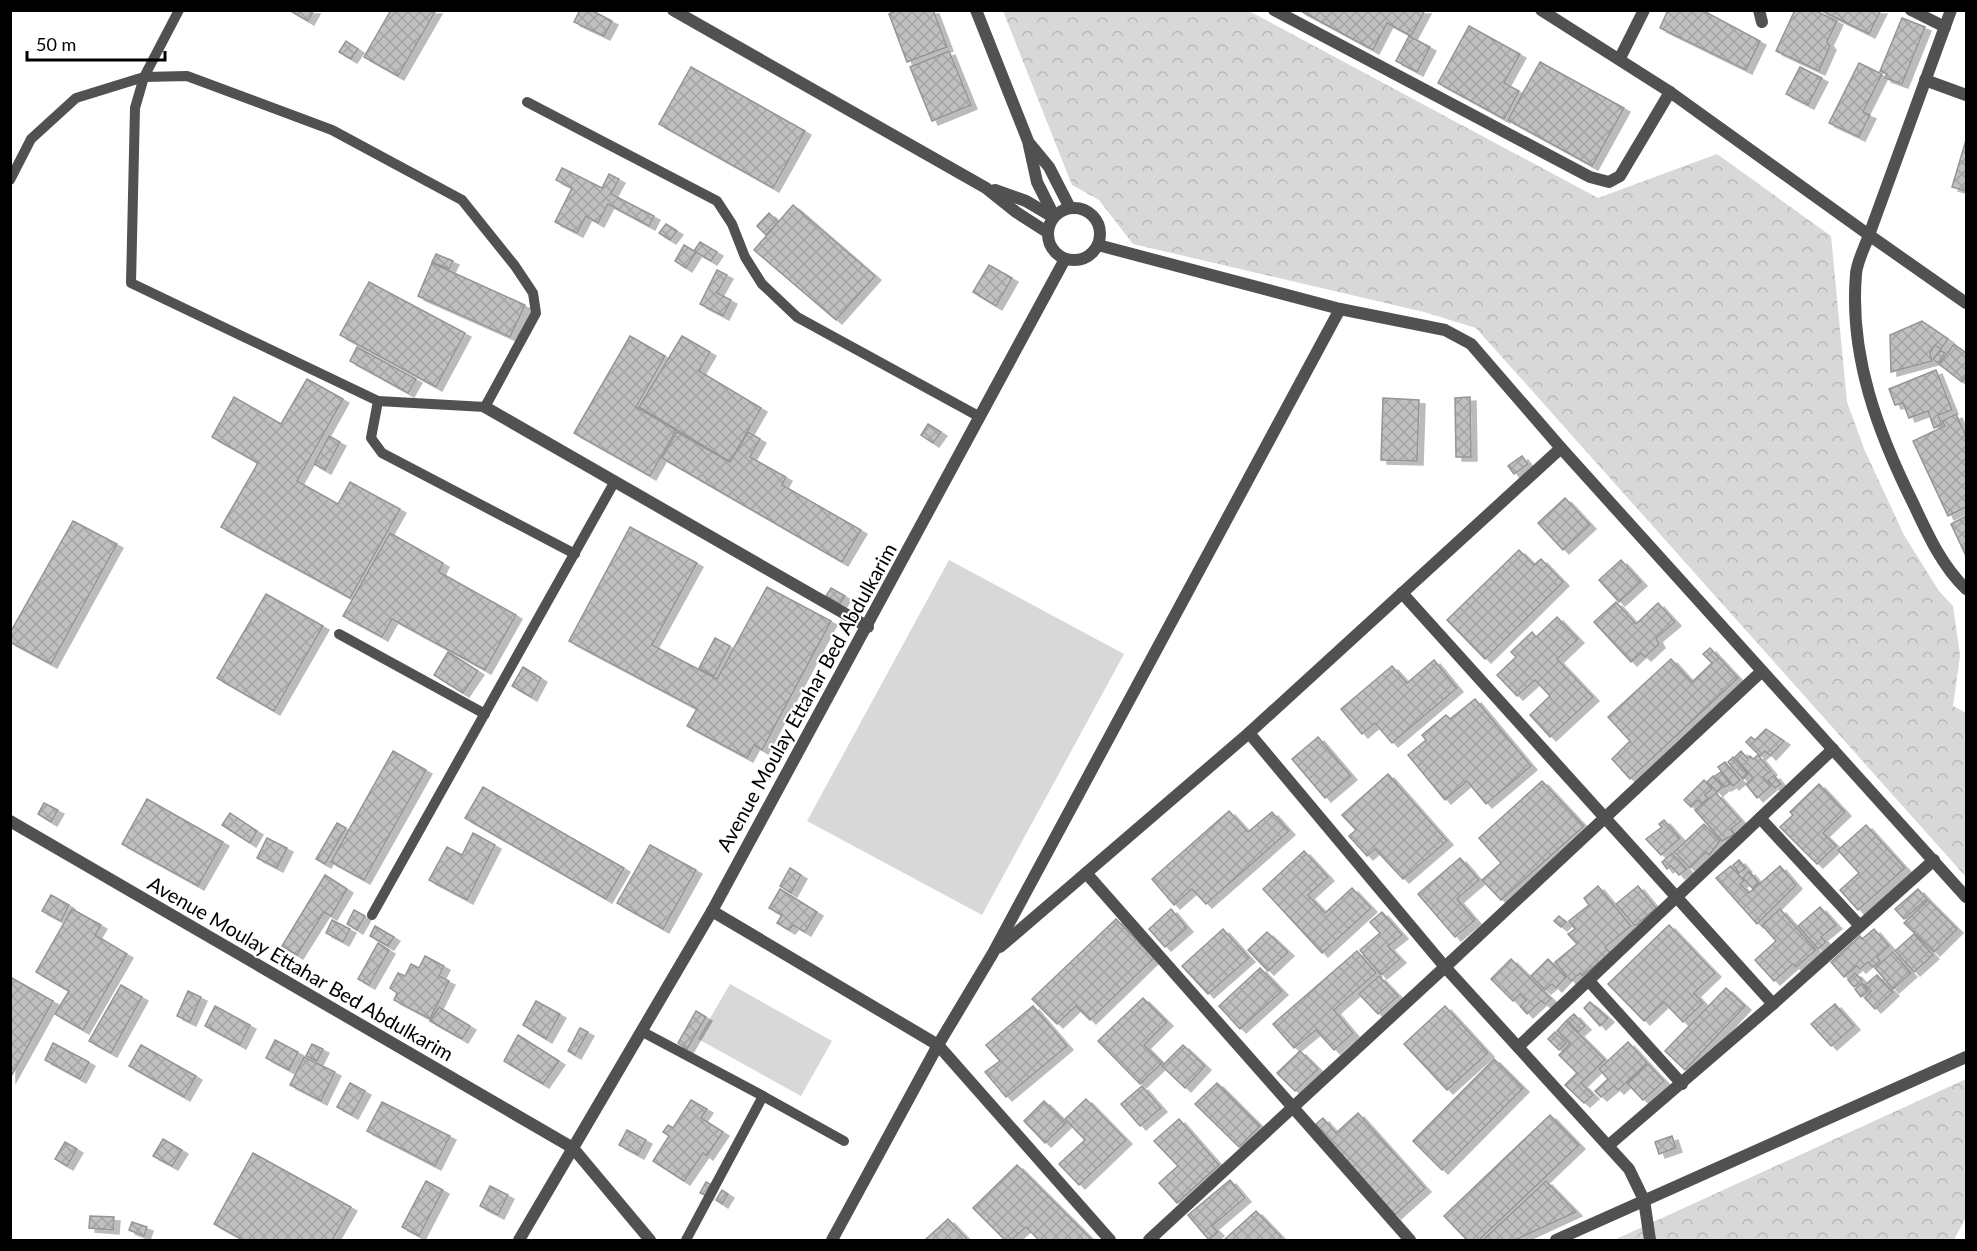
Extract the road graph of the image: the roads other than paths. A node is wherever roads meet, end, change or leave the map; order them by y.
1 (179, 10) edge
2 (673, 10) edge
3 (976, 10) edge
4 (1274, 10) edge
5 (1541, 10) edge
6 (1644, 10) edge
7 (1911, 10) edge
8 (1951, 10) edge
9 (1945, 27) junction
10 (1620, 58) junction
11 (144, 77) junction
12 (1925, 80) junction
13 (1670, 92) junction
14 (1966, 95) edge
15 (527, 102) dead end
16 (1028, 141) junction
17 (10, 180) edge
18 (986, 188) junction
19 (1070, 208) junction
20 (1054, 217) junction
21 (1047, 232) junction
22 (1869, 235) junction
23 (1098, 245) junction
24 (1065, 259) junction
25 (1966, 303) edge
26 (1340, 309) junction
27 (378, 401) junction
28 (485, 407) junction
29 (980, 417) junction
30 (1561, 448) junction
31 (615, 481) junction
32 (575, 554) junction
33 (1966, 589) edge
34 (1402, 593) junction
35 (868, 627) junction
36 (339, 634) dead end
37 (1762, 671) junction
38 (485, 714) junction
39 (1249, 732) junction
40 (1833, 749) junction
41 (1604, 818) junction
42 (1760, 818) junction
43 (10, 821) edge
44 (1934, 860) junction
45 (1086, 873) junction
46 (1966, 897) edge
47 (1677, 898) junction
48 (712, 912) junction
49 (372, 915) dead end
50 (1860, 926) junction
51 (993, 953) junction
52 (1445, 967) junction
53 (1589, 981) junction
54 (1773, 1004) junction
55 (641, 1031) junction
56 (939, 1045) junction
57 (1518, 1047) junction
58 (1966, 1058) edge
59 (1682, 1084) junction
60 (763, 1096) junction
61 (1291, 1109) junction
62 (844, 1141) dead end
63 (1608, 1145) junction
64 (573, 1148) junction
65 (1644, 1200) junction
66 (519, 1240) edge
67 (650, 1240) edge
68 (686, 1240) edge
69 (832, 1240) edge
70 (1110, 1240) edge
71 (1149, 1240) edge
72 (1410, 1240) edge
73 (1560, 1240) edge
74 (1650, 1240) edge

1 - 11 lane
2 - 18 street
3 - 16 street
4 - 13 street
5 - 10 street
6 - 10 street
7 - 9 street
8 - 9 street
9 - 12 street
10 - 13 street
11 - 17 lane
11 - 27 lane
11 - 28 lane
12 - 14 street
12 - 22 street
13 - 22 street
15 - 29 lane
16 - 19 street
16 - 20 street
18 - 20 street
18 - 21 street
19 - 20 street
19 - 23 street
20 - 21 street
21 - 24 street
22 - 25 street
22 - 33 street
23 - 24 street
23 - 26 street
24 - 29 street, Avenue Moulay Ettahar Bed Abdulkarim
26 - 30 street
26 - 51 street
27 - 28 lane
27 - 32 lane
28 - 31 street
29 - 35 street, Avenue Moulay Ettahar Bed Abdulkarim
30 - 34 street
30 - 37 street
31 - 32 lane
31 - 35 street
32 - 38 lane
34 - 39 street
34 - 41 street
35 - 48 street, Avenue Moulay Ettahar Bed Abdulkarim
36 - 38 lane
37 - 40 street
37 - 41 street
38 - 49 lane
39 - 45 street
39 - 52 street
40 - 42 street
40 - 44 street
41 - 47 street
41 - 52 street
42 - 47 street
42 - 50 street
43 - 64 street, Avenue Moulay Ettahar Bed Abdulkarim
44 - 46 street
44 - 50 street
45 - 51 street
45 - 61 street
47 - 53 street
47 - 54 street
48 - 55 street, Avenue Moulay Ettahar Bed Abdulkarim
48 - 56 street
50 - 54 street
51 - 56 street
52 - 57 street
52 - 61 street
53 - 57 street
53 - 59 street
54 - 59 street
55 - 60 lane
55 - 64 street, Avenue Moulay Ettahar Bed Abdulkarim
56 - 69 street
56 - 70 street
57 - 63 street
58 - 65 street
59 - 63 street
60 - 62 lane
60 - 68 lane
61 - 71 street
61 - 72 street
63 - 65 street
64 - 66 street, Avenue Moulay Ettahar Bed Abdulkarim
64 - 67 street
65 - 73 street
65 - 74 street

